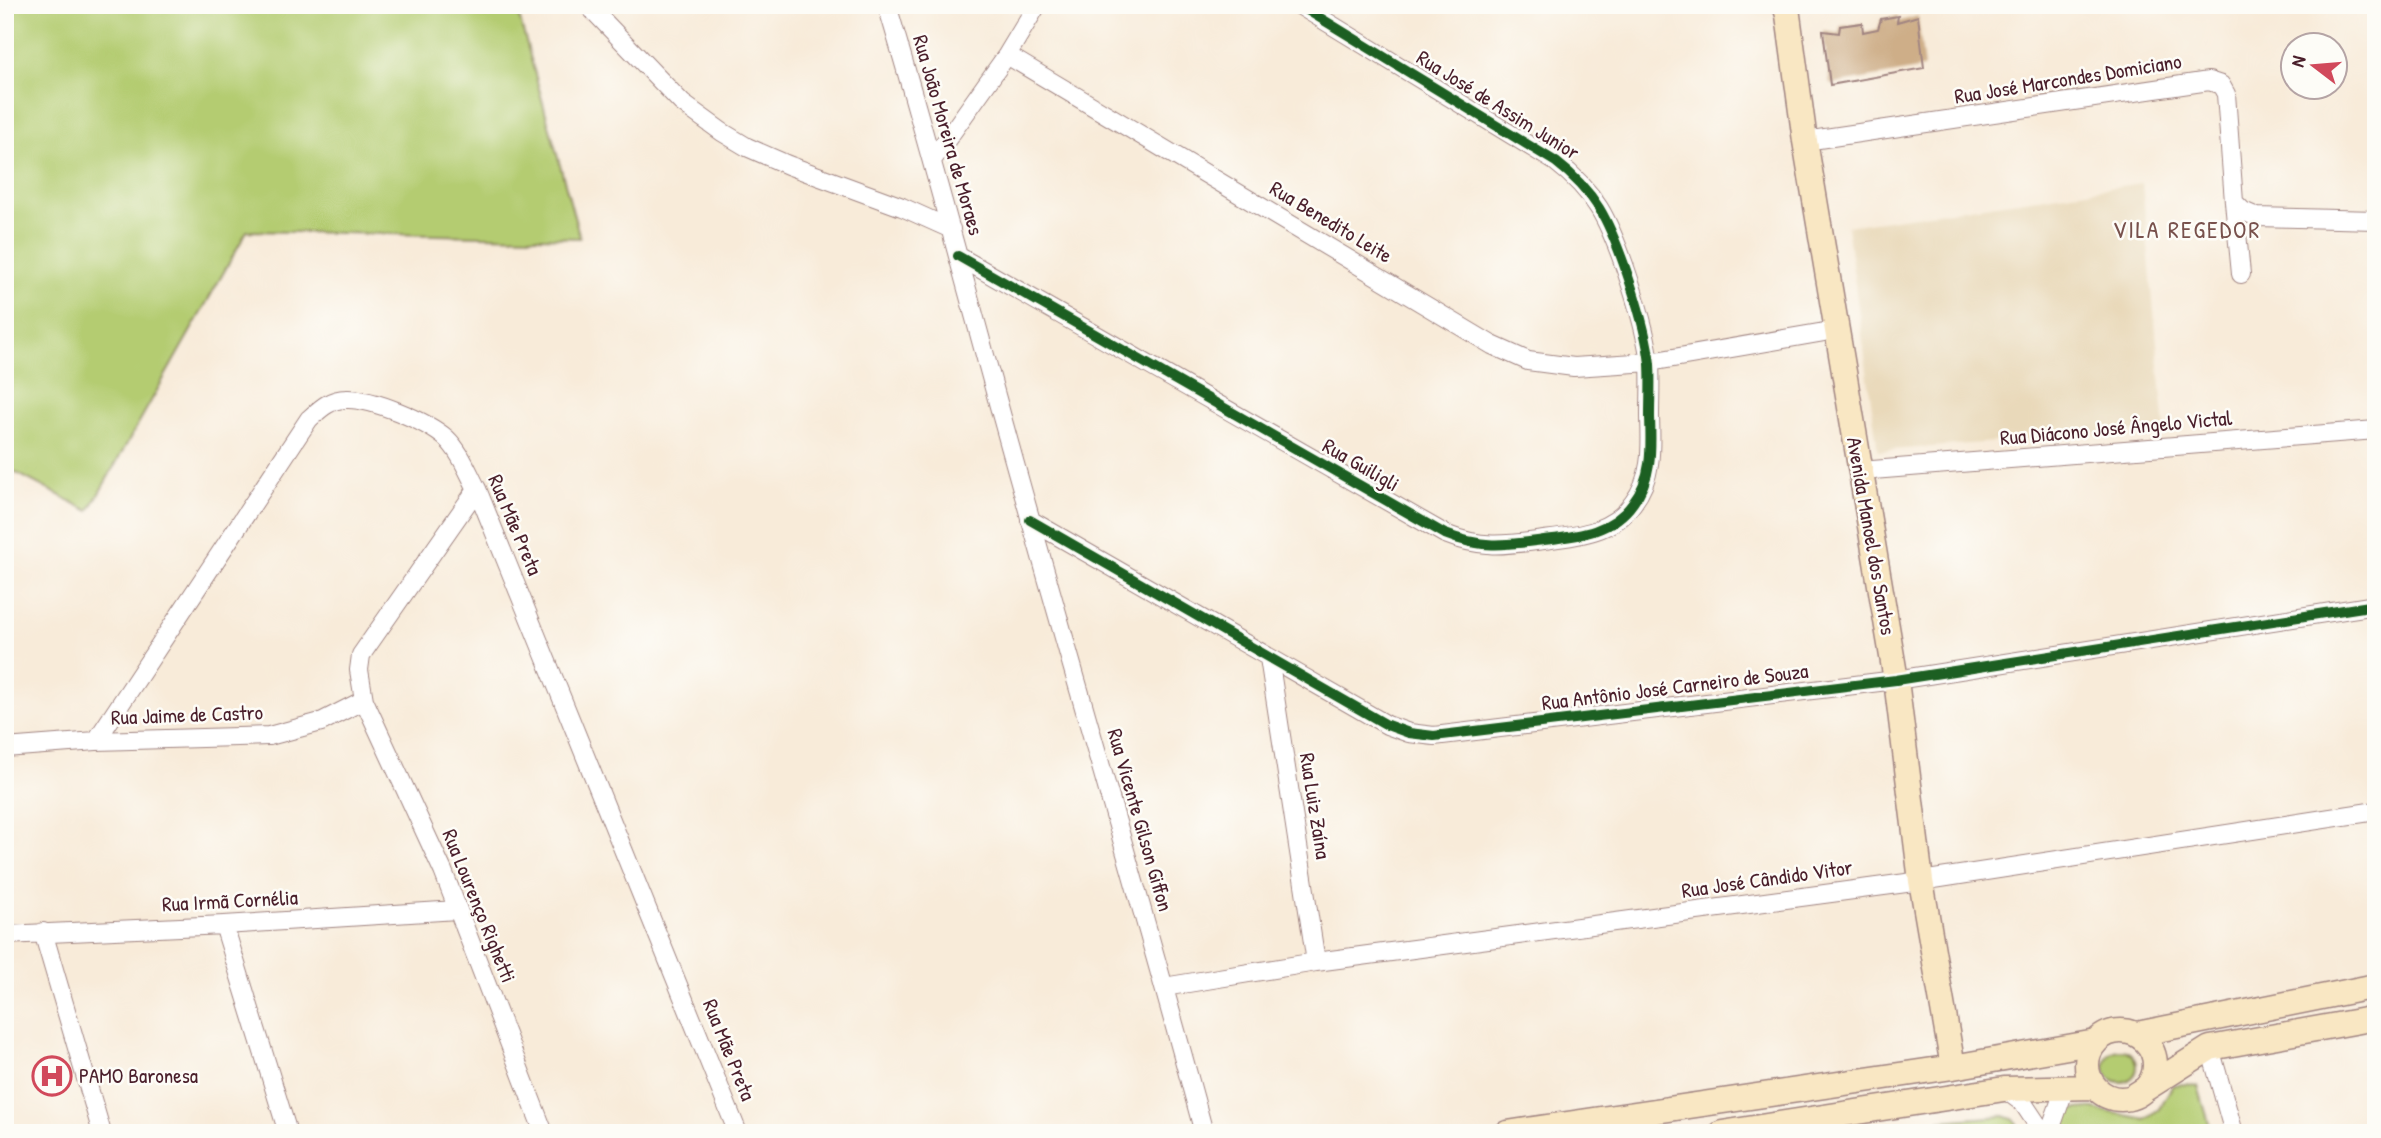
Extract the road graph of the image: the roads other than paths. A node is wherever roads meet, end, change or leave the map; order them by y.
1 (588, 5) edge
2 (887, 5) edge
3 (1037, 5) edge
4 (1299, 5) edge
5 (1785, 5) edge
6 (1007, 55) junction
7 (1805, 141) junction
8 (933, 159) junction
9 (2234, 202) junction
10 (2376, 220) edge
11 (951, 229) junction
12 (958, 256) junction
13 (2241, 274) dead end
14 (1836, 330) junction
15 (1650, 362) junction
16 (2376, 430) edge
17 (1860, 471) junction
18 (477, 489) junction
19 (1030, 520) junction
20 (2376, 605) edge
21 (1269, 658) junction
22 (1896, 680) junction
23 (364, 700) junction
24 (96, 741) junction
25 (5, 748) edge
26 (2376, 811) edge
27 (1921, 881) junction
28 (457, 909) junction
29 (224, 925) junction
30 (43, 932) junction
31 (5, 934) edge
32 (1316, 962) junction
33 (1164, 986) junction
34 (2376, 986) edge
35 (2376, 1018) edge
36 (2137, 1034) junction
37 (2096, 1042) junction
38 (2210, 1048) junction
39 (1953, 1067) junction
40 (2095, 1087) junction
41 (2065, 1088) junction
42 (2004, 1089) junction
43 (2134, 1096) junction
44 (102, 1133) edge
45 (288, 1133) edge
46 (544, 1133) edge
47 (738, 1133) edge
48 (1204, 1133) edge
49 (1507, 1133) edge
50 (1722, 1133) edge
51 (2043, 1133) edge
52 (2049, 1133) edge
53 (2234, 1133) edge

1 - 11 street
2 - 8 street, Rua João Moreira de Moraes
3 - 6 street
4 - 15 street, Rua José de Assim Junior
5 - 7 main road, Avenida Manoel dos Santos
6 - 8 street
6 - 15 street, Rua Benedito Leite
7 - 9 street, Rua José Marcondes Domiciano
7 - 14 main road, Avenida Manoel dos Santos
8 - 11 street, Rua João Moreira de Moraes
9 - 10 street
9 - 13 street, Rua José Marcondes Domiciano
11 - 12 street, Rua João Moreira de Moraes
12 - 15 street, Rua Guiligli
12 - 19 street, Rua João Moreira de Moraes
14 - 15 street, Rua Benedito Leite
14 - 17 main road, Avenida Manoel dos Santos
16 - 17 street, Rua Diácono José Ângelo Victal
17 - 22 main road, Avenida Manoel dos Santos
18 - 23 street, Rua Lourenço Righetti
18 - 24 street, Rua Mãe Preta
18 - 47 street, Rua Mãe Preta
19 - 21 street, Rua Antônio José Carneiro de Souza
19 - 33 street, Rua Vicente Gilson Giffon
20 - 22 street, Rua Antônio José Carneiro de Souza
21 - 22 street, Rua Antônio José Carneiro de Souza
21 - 32 street, Rua Luiz Zaína
22 - 27 main road, Avenida Manoel dos Santos
23 - 24 street, Rua Jaime de Castro
23 - 28 street, Rua Lourenço Righetti
24 - 25 street, Rua Jaime de Castro
26 - 27 street, Rua José Cândido Vitor
27 - 32 street, Rua José Cândido Vitor
27 - 39 main road, Avenida Manoel dos Santos
28 - 29 street, Rua Irmã Cornélia
28 - 46 street, Rua Lourenço Righetti
29 - 30 street, Rua Irmã Cornélia
29 - 45 street
30 - 31 street, Rua Irmã Cornélia
30 - 44 street
32 - 33 street, Rua José Cândido Vitor
33 - 48 street, Rua Vicente Gilson Giffon
34 - 36 main road
35 - 38 main road
36 - 37 main road
36 - 43 main road
37 - 39 main road
37 - 40 main road
38 - 43 main road
38 - 53 street
39 - 49 main road
40 - 41 main road
40 - 43 main road
41 - 42 main road
41 - 52 street
42 - 50 main road
42 - 51 street

